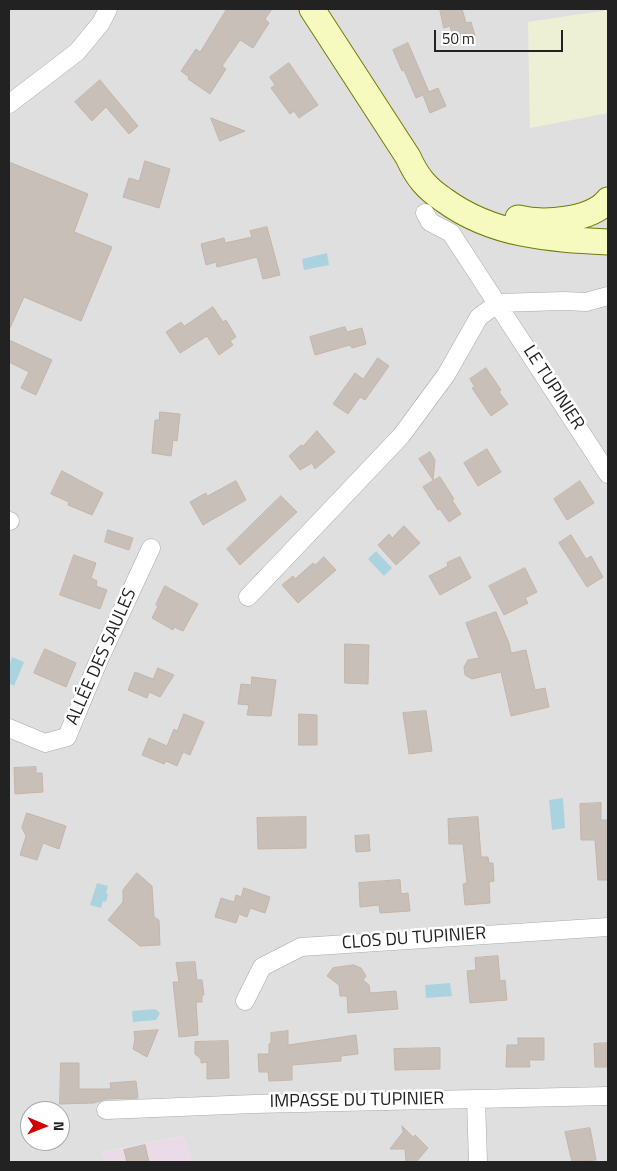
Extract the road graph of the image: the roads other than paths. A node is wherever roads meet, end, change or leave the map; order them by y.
1 (108, 9) edge
2 (312, 9) edge
3 (9, 104) edge
4 (408, 157) junction
5 (608, 200) edge
6 (425, 213) dead end
7 (608, 242) edge
8 (608, 296) edge
9 (498, 303) junction
10 (608, 474) edge
11 (151, 548) dead end
12 (248, 597) dead end
13 (9, 728) edge
14 (608, 927) edge
15 (245, 1001) dead end
16 (608, 1096) edge
17 (476, 1099) junction
18 (106, 1110) dead end
19 (478, 1162) edge

1 - 3 street
2 - 4 main road
4 - 5 main road
4 - 7 main road
6 - 9 street, LE TUPINIER
8 - 9 street
9 - 10 street, LE TUPINIER
9 - 12 street
11 - 13 street, ALLÉE DES SAULES
14 - 15 street, CLOS DU TUPINIER
16 - 17 street, IMPASSE DU TUPINIER
17 - 18 street, IMPASSE DU TUPINIER
17 - 19 street

